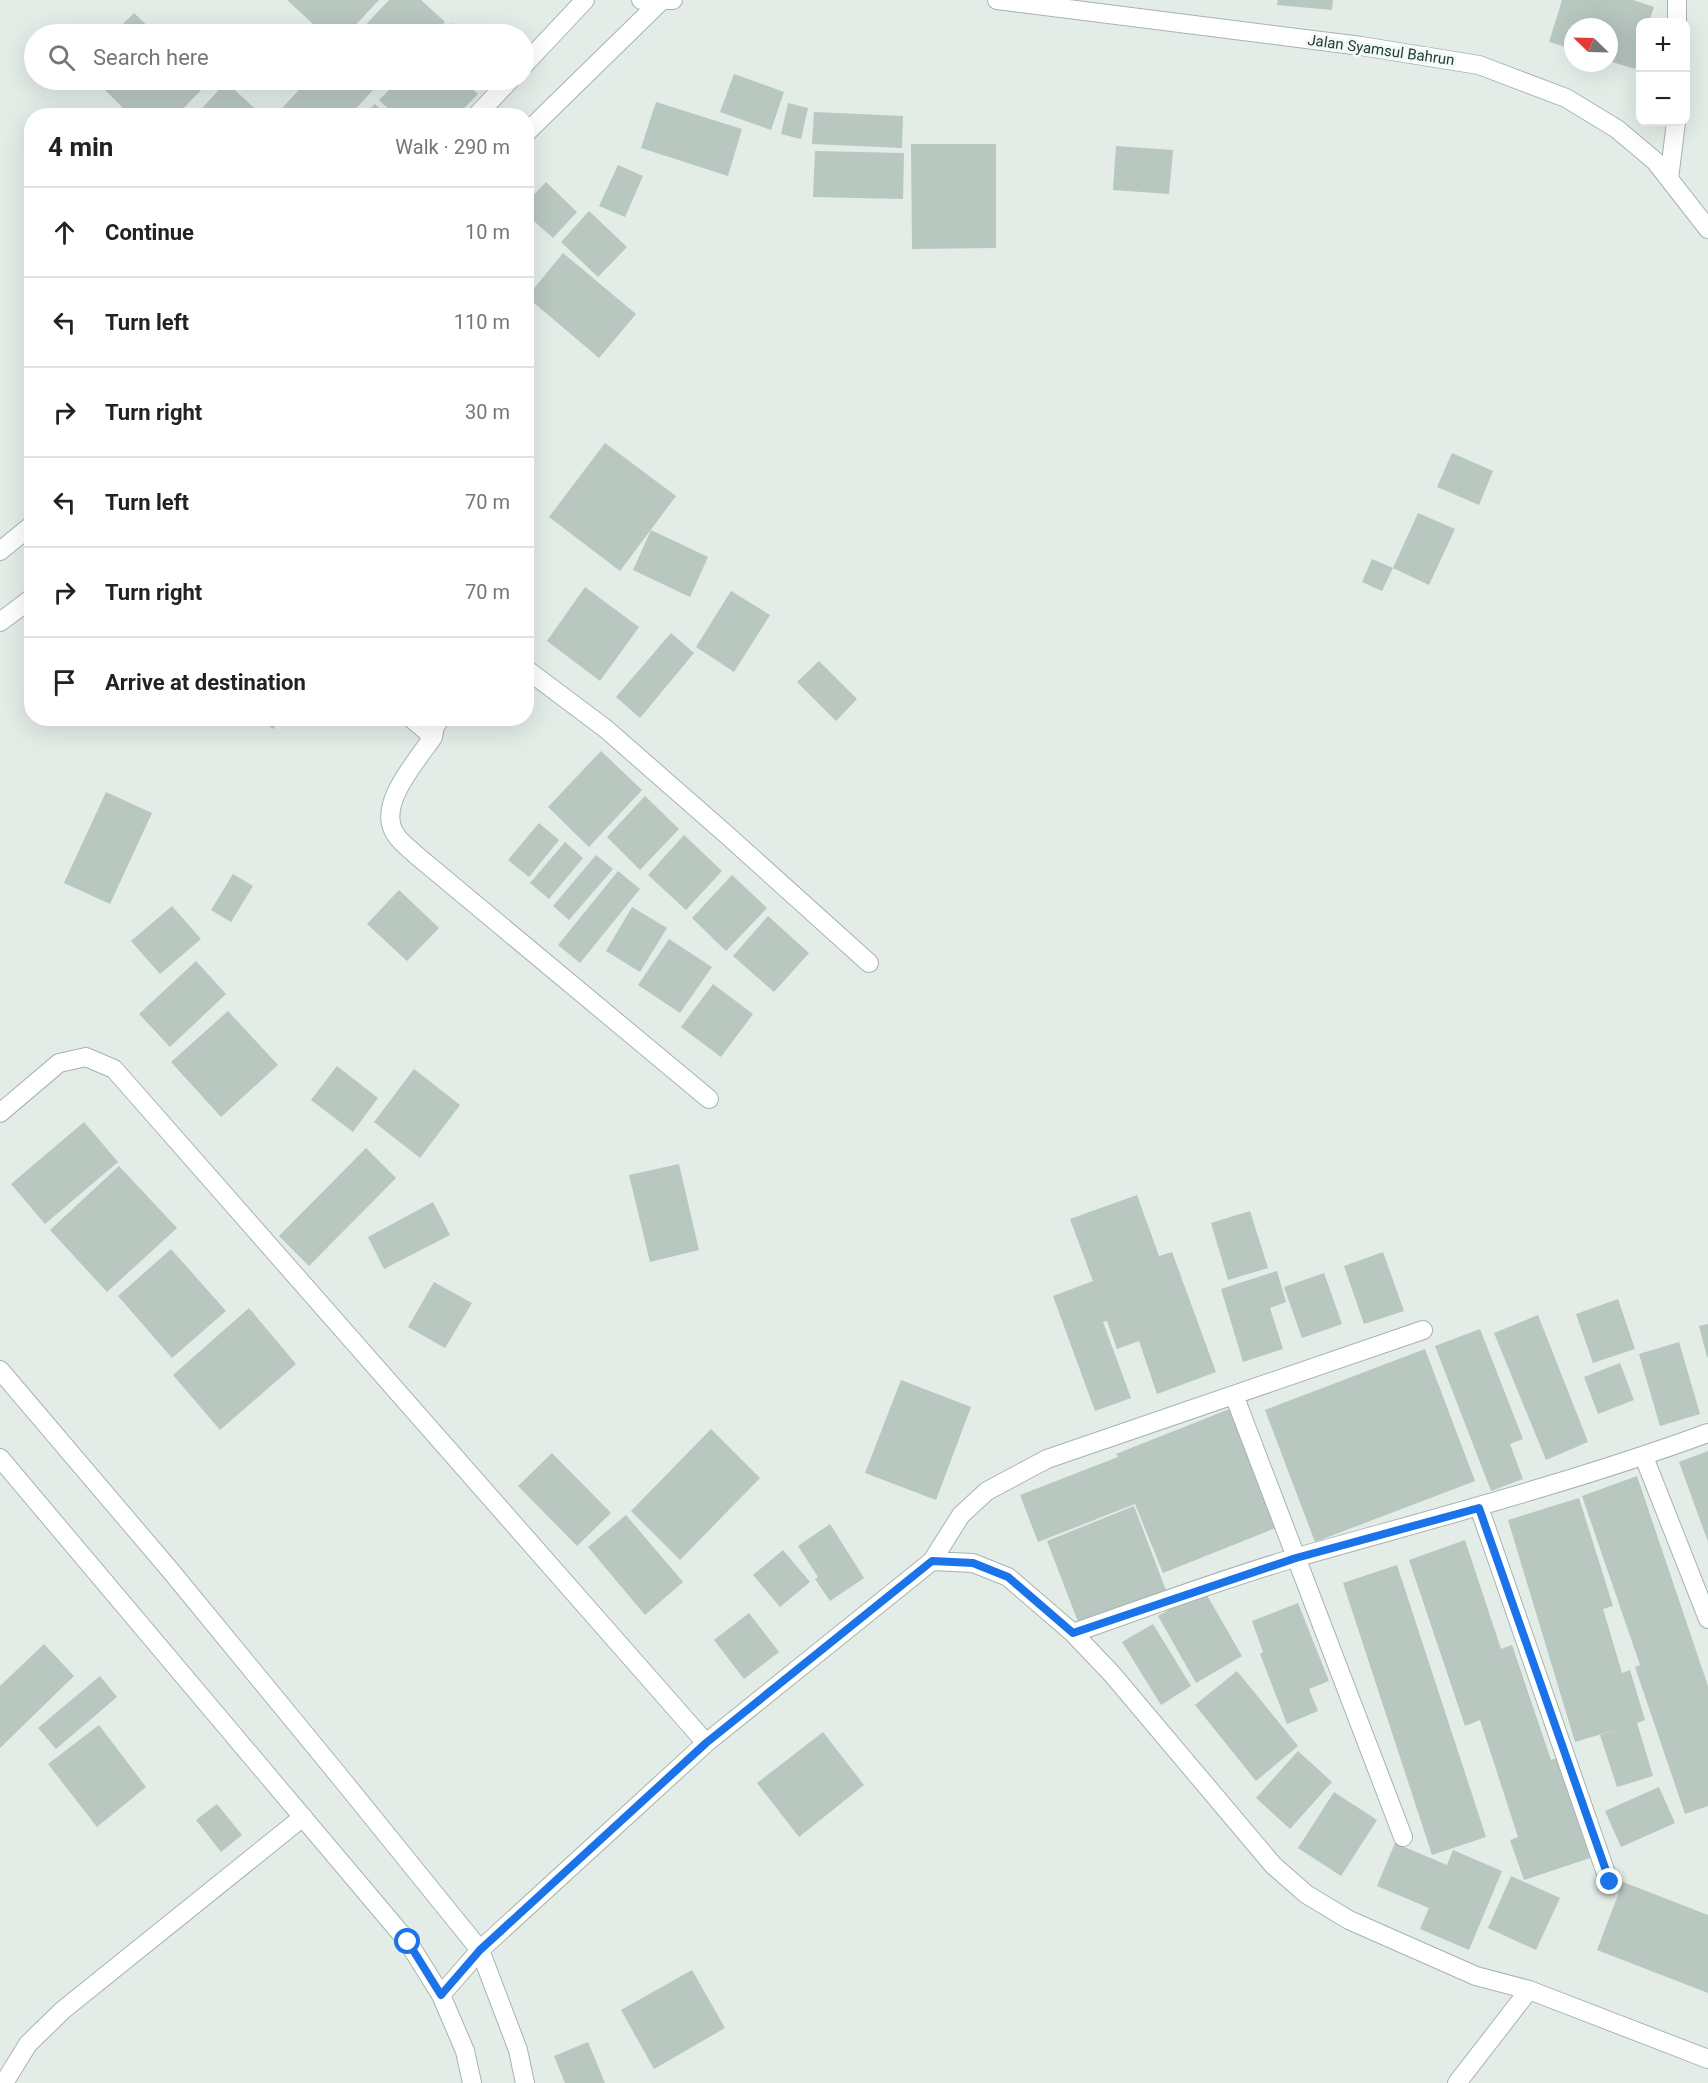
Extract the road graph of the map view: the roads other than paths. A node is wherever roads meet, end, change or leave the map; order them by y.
1 (585, 0) edge
2 (641, 0) edge
3 (997, 0) edge
4 (1677, 0) edge
5 (667, 1) edge
6 (1677, 18) edge
7 (534, 54) edge
8 (501, 90) edge
9 (484, 108) edge
10 (534, 126) edge
11 (1676, 126) edge
12 (1669, 178) junction
13 (1708, 229) edge
14 (24, 532) edge
15 (0, 551) edge
16 (24, 604) edge
17 (0, 622) edge
18 (534, 675) edge
19 (420, 726) edge
20 (435, 726) edge
21 (433, 737) junction
22 (868, 963) dead end
23 (709, 1099) dead end
24 (0, 1113) edge
25 (1424, 1330) dead end
26 (0, 1370) edge
27 (1234, 1395) junction
28 (1708, 1433) edge
29 (1644, 1457) junction
30 (0, 1458) edge
31 (1479, 1508) junction
32 (1296, 1558) junction
33 (932, 1561) junction
34 (1708, 1619) edge
35 (1073, 1633) junction
36 (706, 1743) junction
37 (303, 1817) junction
38 (1403, 1837) dead end
39 (1610, 1882) dead end
40 (480, 1950) junction
41 (1529, 1990) junction
42 (441, 1995) junction
43 (1708, 2059) edge
44 (4, 2083) edge
45 (472, 2083) edge
46 (525, 2083) edge
47 (1457, 2083) edge

1 - 7 street
2 - 5 street
3 - 12 street, Jalan Syamsul Bahrun
4 - 6 street
5 - 10 street
8 - 9 street
11 - 12 street
12 - 13 street, Jalan Syamsul Bahrun
14 - 15 street
16 - 17 street
18 - 22 street
19 - 21 street
20 - 21 street
21 - 23 street
24 - 36 street
25 - 27 street
26 - 40 street
27 - 32 street
27 - 33 street
28 - 29 street
29 - 31 street
29 - 34 street
30 - 37 street
31 - 32 street
31 - 39 street
32 - 35 street
32 - 38 street
33 - 35 street
33 - 36 street
35 - 41 street
36 - 40 street
37 - 42 street
37 - 44 street
40 - 42 street
40 - 46 street
41 - 43 street
41 - 47 street
42 - 45 street

